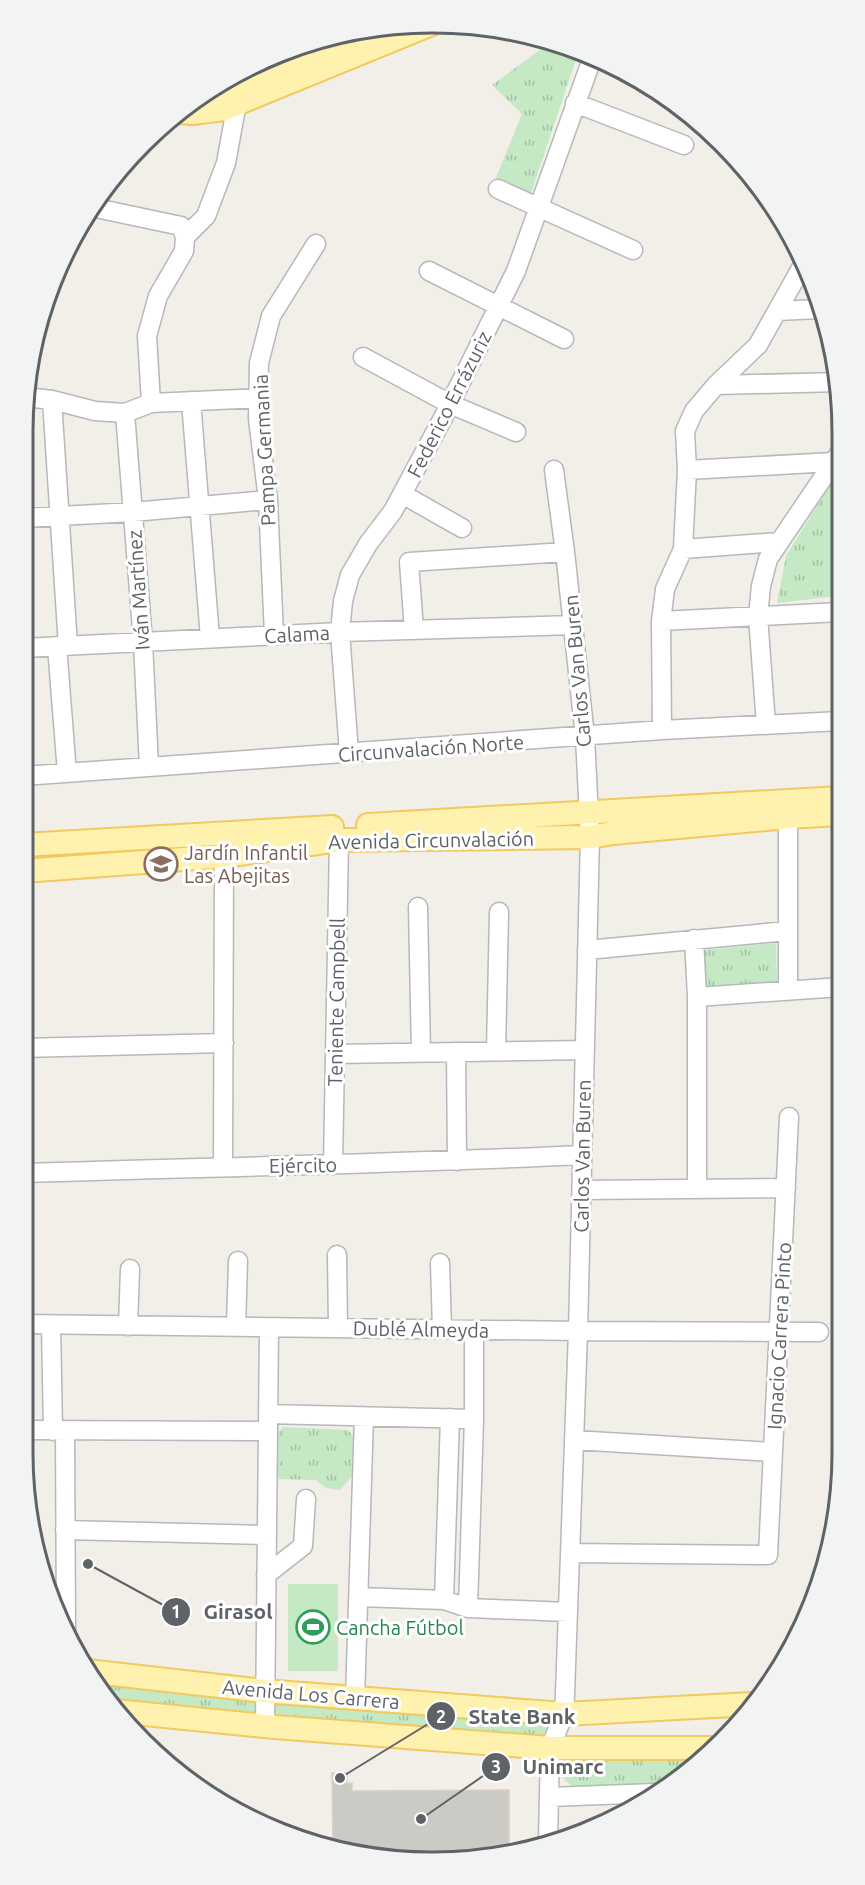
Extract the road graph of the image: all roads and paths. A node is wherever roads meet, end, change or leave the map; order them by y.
1 (407, 34) edge
2 (589, 65) edge
3 (237, 103) junction
4 (574, 103) junction
5 (193, 113) edge
6 (684, 145) dead end
7 (498, 189) dead end
8 (539, 208) junction
9 (101, 209) edge
10 (185, 237) junction
11 (316, 244) dead end
12 (633, 250) dead end
13 (429, 271) dead end
14 (799, 273) edge
15 (499, 305) junction
16 (812, 309) edge
17 (777, 311) junction
18 (564, 339) dead end
19 (363, 357) dead end
20 (829, 382) edge
21 (716, 385) junction
22 (35, 398) edge
23 (259, 398) junction
24 (52, 400) junction
25 (191, 401) junction
26 (151, 403) junction
27 (450, 404) junction
28 (125, 413) junction
29 (516, 432) dead end
30 (832, 463) edge
31 (832, 467) edge
32 (554, 470) dead end
33 (687, 470) junction
34 (402, 494) junction
35 (268, 500) junction
36 (201, 506) junction
37 (133, 512) junction
38 (58, 516) junction
39 (33, 517) edge
40 (462, 528) dead end
41 (779, 542) junction
42 (682, 549) junction
43 (566, 552) junction
44 (832, 612) edge
45 (758, 616) junction
46 (661, 621) junction
47 (573, 625) junction
48 (414, 630) junction
49 (340, 632) junction
50 (274, 635) junction
51 (210, 638) junction
52 (143, 642) junction
53 (63, 646) junction
54 (33, 647) edge
55 (832, 722) edge
56 (766, 725) junction
57 (663, 730) junction
58 (585, 737) junction
59 (349, 753) junction
60 (149, 767) junction
61 (67, 773) junction
62 (33, 775) edge
63 (832, 798) edge
64 (588, 812) junction
65 (832, 814) edge
66 (788, 817) junction
67 (590, 837) junction
68 (339, 840) junction
69 (33, 844) edge
70 (224, 856) junction
71 (33, 870) edge
72 (418, 907) dead end
73 (499, 912) dead end
74 (787, 931) junction
75 (694, 939) junction
76 (588, 950) junction
77 (832, 988) edge
78 (788, 991) junction
79 (697, 998) junction
80 (224, 1043) junction
81 (33, 1048) edge
82 (585, 1050) junction
83 (496, 1051) junction
84 (456, 1052) junction
85 (421, 1053) junction
86 (335, 1054) junction
87 (789, 1117) dead end
88 (582, 1155) junction
89 (457, 1161) junction
90 (333, 1165) junction
91 (223, 1166) junction
92 (33, 1173) edge
93 (697, 1188) junction
94 (786, 1188) junction
95 (582, 1190) junction
96 (337, 1255) dead end
97 (238, 1261) dead end
98 (440, 1263) dead end
99 (130, 1269) dead end
100 (33, 1324) edge
101 (51, 1325) junction
102 (128, 1326) junction
103 (236, 1327) junction
104 (269, 1328) junction
105 (338, 1328) junction
106 (442, 1329) junction
107 (474, 1330) junction
108 (578, 1331) junction
109 (779, 1331) junction
110 (819, 1332) dead end
111 (364, 1417) junction
112 (450, 1419) junction
113 (474, 1419) junction
114 (268, 1423) junction
115 (33, 1430) edge
116 (59, 1431) junction
117 (574, 1440) junction
118 (773, 1452) junction
119 (306, 1499) dead end
120 (65, 1530) junction
121 (267, 1535) junction
122 (570, 1553) junction
123 (266, 1575) junction
124 (358, 1597) junction
125 (444, 1599) junction
126 (468, 1608) junction
127 (66, 1611) edge
128 (568, 1612) junction
129 (99, 1672) edge
130 (264, 1691) junction
131 (356, 1699) junction
132 (742, 1705) edge
133 (128, 1711) edge
134 (564, 1714) junction
135 (265, 1726) junction
136 (550, 1748) junction
137 (701, 1748) edge
138 (639, 1794) edge
139 (549, 1797) junction
140 (548, 1835) edge

1 - 3 main road
2 - 4 street, Federico Errázuriz
3 - 5 main road
3 - 10 street
4 - 6 street
4 - 8 street, Federico Errázuriz
7 - 8 street
8 - 12 street
8 - 15 street, Federico Errázuriz
9 - 10 street
10 - 26 street
11 - 23 street, Pampa Germania
13 - 15 street
14 - 17 street
15 - 18 street
15 - 27 street, Federico Errázuriz
16 - 17 street
17 - 21 street
19 - 27 street
20 - 21 street
21 - 33 street
22 - 24 street
23 - 25 street
23 - 35 street, Pampa Germania
24 - 28 street
24 - 38 street
25 - 26 street
25 - 36 street
26 - 28 street
27 - 29 street
27 - 34 street, Federico Errázuriz
28 - 37 street, Iván Martínez
30 - 33 street
31 - 41 street
32 - 43 street, Carlos Van Buren
33 - 42 street
34 - 40 street
34 - 49 street, Federico Errázuriz
35 - 36 street
35 - 50 street, Pampa Germania
36 - 37 street
36 - 51 street
37 - 38 street
37 - 52 street, Iván Martínez
38 - 39 street
38 - 53 street
41 - 42 street
41 - 45 street
42 - 46 street
43 - 47 street, Carlos Van Buren
43 - 48 street
44 - 45 street
45 - 46 street
45 - 56 street
46 - 57 street
47 - 48 street, Calama
47 - 58 street, Carlos Van Buren
48 - 49 street, Calama
49 - 50 street, Calama
49 - 59 street, Federico Errázuriz
50 - 51 street, Calama
51 - 52 street, Calama
52 - 53 street, Calama
52 - 60 street, Iván Martínez
53 - 54 street, Calama
53 - 61 street
55 - 56 street, Circunvalación Norte
56 - 57 street, Circunvalación Norte
57 - 58 street, Circunvalación Norte
58 - 59 street, Circunvalación Norte
58 - 64 street, Carlos Van Buren
59 - 60 street, Circunvalación Norte
60 - 61 street, Circunvalación Norte
61 - 62 street, Circunvalación Norte
63 - 64 main road, Avenida Circunvalación
64 - 67 street, Carlos Van Buren
64 - 69 main road, Avenida Circunvalación
65 - 66 main road, Avenida Circunvalación
66 - 67 main road, Avenida Circunvalación
66 - 74 street
67 - 68 main road, Avenida Circunvalación
67 - 76 street, Carlos Van Buren
68 - 70 main road, Avenida Circunvalación
68 - 86 street, Teniente Campbell
70 - 71 main road, Avenida Circunvalación
70 - 80 street
72 - 85 street
73 - 83 street
74 - 75 street
74 - 78 street
75 - 76 street
75 - 79 street
76 - 82 street, Carlos Van Buren
77 - 78 street
78 - 79 street
79 - 93 street
80 - 81 street
80 - 91 street
82 - 83 street
82 - 88 street, Carlos Van Buren
83 - 84 street
84 - 85 street
84 - 89 street
85 - 86 street
86 - 90 street, Teniente Campbell
87 - 94 street, Ignacio Carrera Pinto
88 - 89 street, Ejército
88 - 95 street, Carlos Van Buren
89 - 90 street, Ejército
90 - 91 street, Ejército
91 - 92 street, Ejército
93 - 94 street
93 - 95 street
94 - 109 street, Ignacio Carrera Pinto
95 - 108 street, Carlos Van Buren
96 - 105 street
97 - 103 street
98 - 106 street
99 - 102 street
100 - 101 street, Dublé Almeyda
101 - 102 street, Dublé Almeyda
101 - 116 street
102 - 103 street, Dublé Almeyda
103 - 104 street, Dublé Almeyda
104 - 105 street, Dublé Almeyda
104 - 114 street
105 - 106 street, Dublé Almeyda
106 - 107 street, Dublé Almeyda
107 - 108 street, Dublé Almeyda
107 - 113 street
108 - 109 street, Dublé Almeyda
108 - 117 street, Carlos Van Buren
109 - 110 street, Dublé Almeyda
109 - 118 street, Ignacio Carrera Pinto
111 - 112 street
111 - 114 street
111 - 124 street
112 - 113 street
112 - 125 street
113 - 126 street
114 - 116 street
114 - 121 street
115 - 116 street
116 - 120 street
117 - 118 street
117 - 122 street, Carlos Van Buren
118 - 122 street, Ignacio Carrera Pinto
119 - 123 street
120 - 121 street
120 - 127 street
121 - 123 street
122 - 128 street, Carlos Van Buren
123 - 130 street
124 - 125 street
124 - 131 street
125 - 126 street
126 - 128 street
128 - 134 street, Carlos Van Buren
129 - 130 main road, Avenida Los Carrera
130 - 131 main road, Avenida Los Carrera
130 - 135 street
131 - 134 main road, Avenida Los Carrera
132 - 134 main road, Avenida Los Carrera
133 - 135 main road, Avenida Los Carrera
134 - 136 street, Carlos Van Buren
135 - 136 main road, Avenida Los Carrera
136 - 137 main road, Avenida Los Carrera
136 - 139 street, Carlos Van Buren
138 - 139 street
139 - 140 street, Carlos Van Buren

